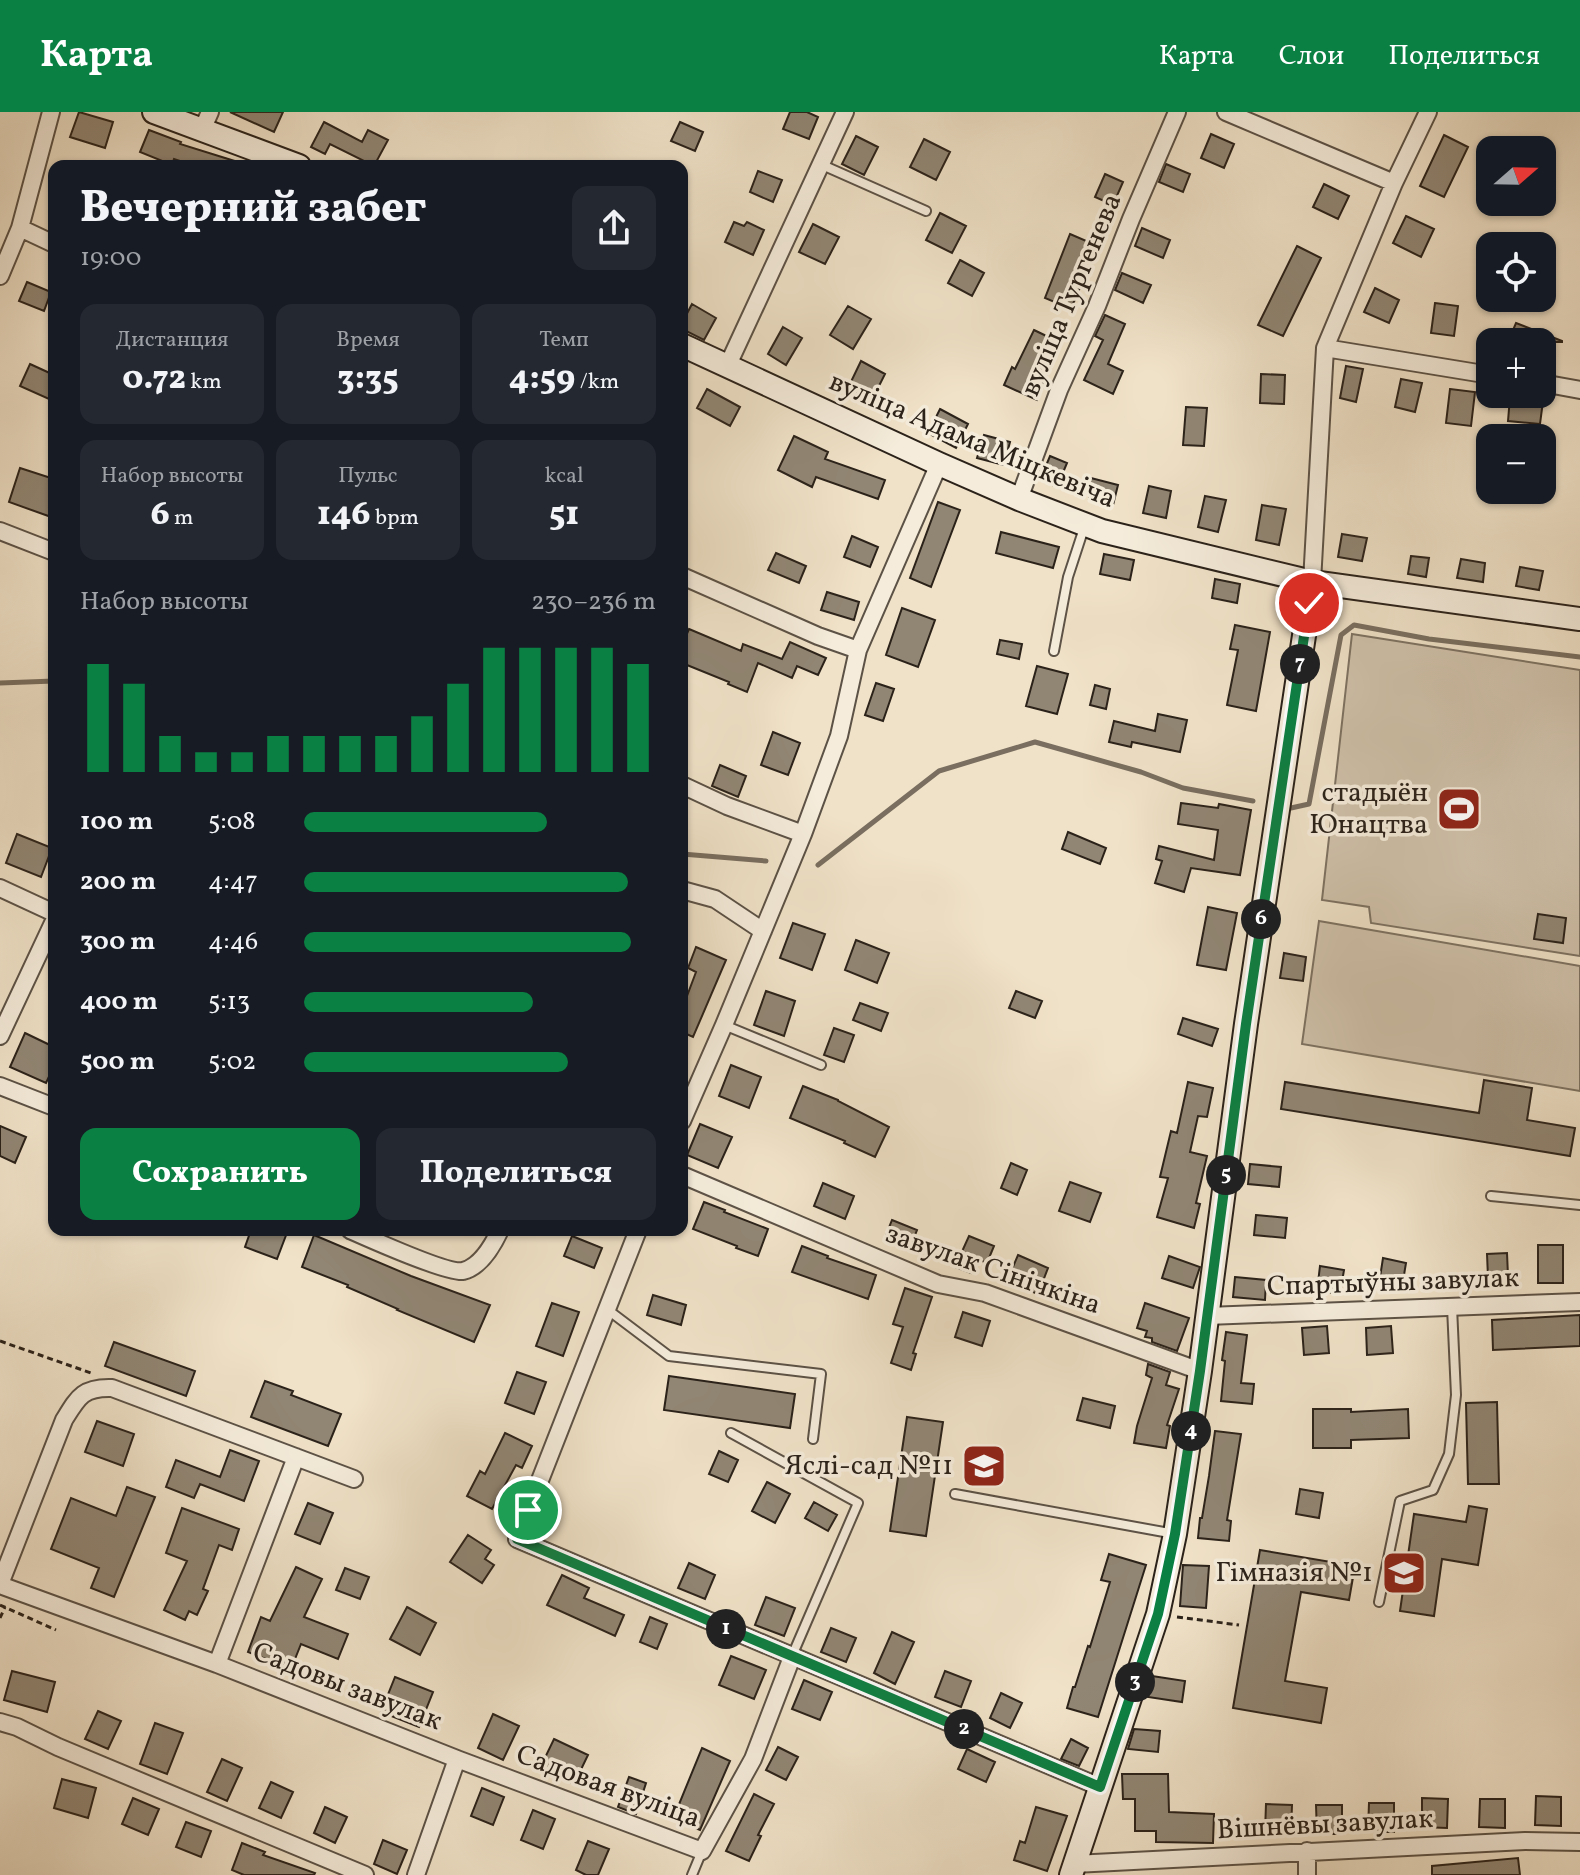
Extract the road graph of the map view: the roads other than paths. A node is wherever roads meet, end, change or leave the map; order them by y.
1 (51, 112) edge
2 (154, 112) edge
3 (845, 112) edge
4 (1177, 112) edge
5 (1226, 112) edge
6 (1428, 112) edge
7 (206, 121) edge
8 (287, 160) edge
9 (819, 163) junction
10 (1394, 183) junction
11 (926, 211) dead end
12 (20, 228) junction
13 (48, 241) edge
14 (0, 275) edge
15 (688, 348) edge
16 (1325, 348) junction
17 (727, 367) junction
18 (1476, 373) edge
19 (1556, 386) edge
20 (1580, 390) edge
21 (939, 464) junction
22 (1019, 499) junction
23 (1086, 525) junction
24 (0, 531) edge
25 (48, 550) edge
26 (688, 579) edge
27 (1312, 582) junction
28 (1580, 619) edge
29 (858, 650) junction
30 (1054, 651) dead end
31 (688, 788) edge
32 (803, 834) junction
33 (0, 888) edge
34 (688, 892) edge
35 (48, 910) edge
36 (763, 931) junction
37 (48, 934) edge
38 (724, 1025) junction
39 (0, 1036) edge
40 (821, 1065) dead end
41 (0, 1086) edge
42 (48, 1105) edge
43 (688, 1107) edge
44 (688, 1178) edge
45 (1491, 1196) dead end
46 (1580, 1205) edge
47 (365, 1236) edge
48 (497, 1236) edge
49 (636, 1236) edge
50 (1580, 1302) edge
51 (1452, 1307) junction
52 (608, 1310) junction
53 (1207, 1316) junction
54 (1200, 1371) junction
55 (731, 1433) dead end
56 (813, 1439) dead end
57 (296, 1457) junction
58 (354, 1479) dead end
59 (955, 1494) dead end
60 (1175, 1534) junction
61 (0, 1584) edge
62 (1379, 1602) dead end
63 (792, 1657) junction
64 (217, 1664) junction
65 (0, 1722) edge
66 (457, 1759) junction
67 (1100, 1787) junction
68 (1580, 1842) edge
69 (702, 1851) junction
70 (1307, 1851) junction
71 (1072, 1870) edge
72 (365, 1875) edge
73 (416, 1875) edge
74 (692, 1875) edge
75 (1307, 1875) edge

1 - 12 street
2 - 7 street
3 - 9 street
4 - 22 street, вуліца Тургенева
5 - 10 street
6 - 10 street
7 - 8 street
9 - 11 lane
9 - 17 street
10 - 16 street
12 - 13 street
12 - 14 street
15 - 17 street, вуліца Адама Міцкевіча
16 - 18 street
16 - 27 street
17 - 21 street, вуліца Адама Міцкевіча
19 - 20 street
21 - 22 street, вуліца Адама Міцкевіча
21 - 29 street
22 - 23 street, вуліца Адама Міцкевіча
23 - 27 street, вуліца Адама Міцкевіча
23 - 30 lane
24 - 25 street
26 - 29 street
27 - 28 street, вуліца Адама Міцкевіча
27 - 53 street
29 - 32 street
31 - 32 street
32 - 36 street
33 - 35 street
34 - 36 street
36 - 38 street
37 - 39 street
38 - 40 lane
38 - 43 street
41 - 42 street
44 - 54 street, завулак Сінічкіна
45 - 46 lane
47 - 48 street
49 - 52 street
50 - 51 street, Спартыўны завулак
51 - 53 street, Спартыўны завулак
51 - 62 lane
52 - 56 lane
52 - 63 street
53 - 54 street
54 - 60 street
55 - 63 lane
57 - 58 street
57 - 61 street
57 - 64 street, Садовы завулак
59 - 60 lane
60 - 67 street
61 - 64 street, Садовы завулак
63 - 67 street
63 - 69 street, Садовая вуліца
64 - 66 street, Садовы завулак
65 - 72 street
66 - 69 street, Садовая вуліца
66 - 73 street
67 - 71 street
68 - 70 street, Вішнёвы завулак
69 - 74 lane
70 - 71 street, Вішнёвы завулак
70 - 75 street

